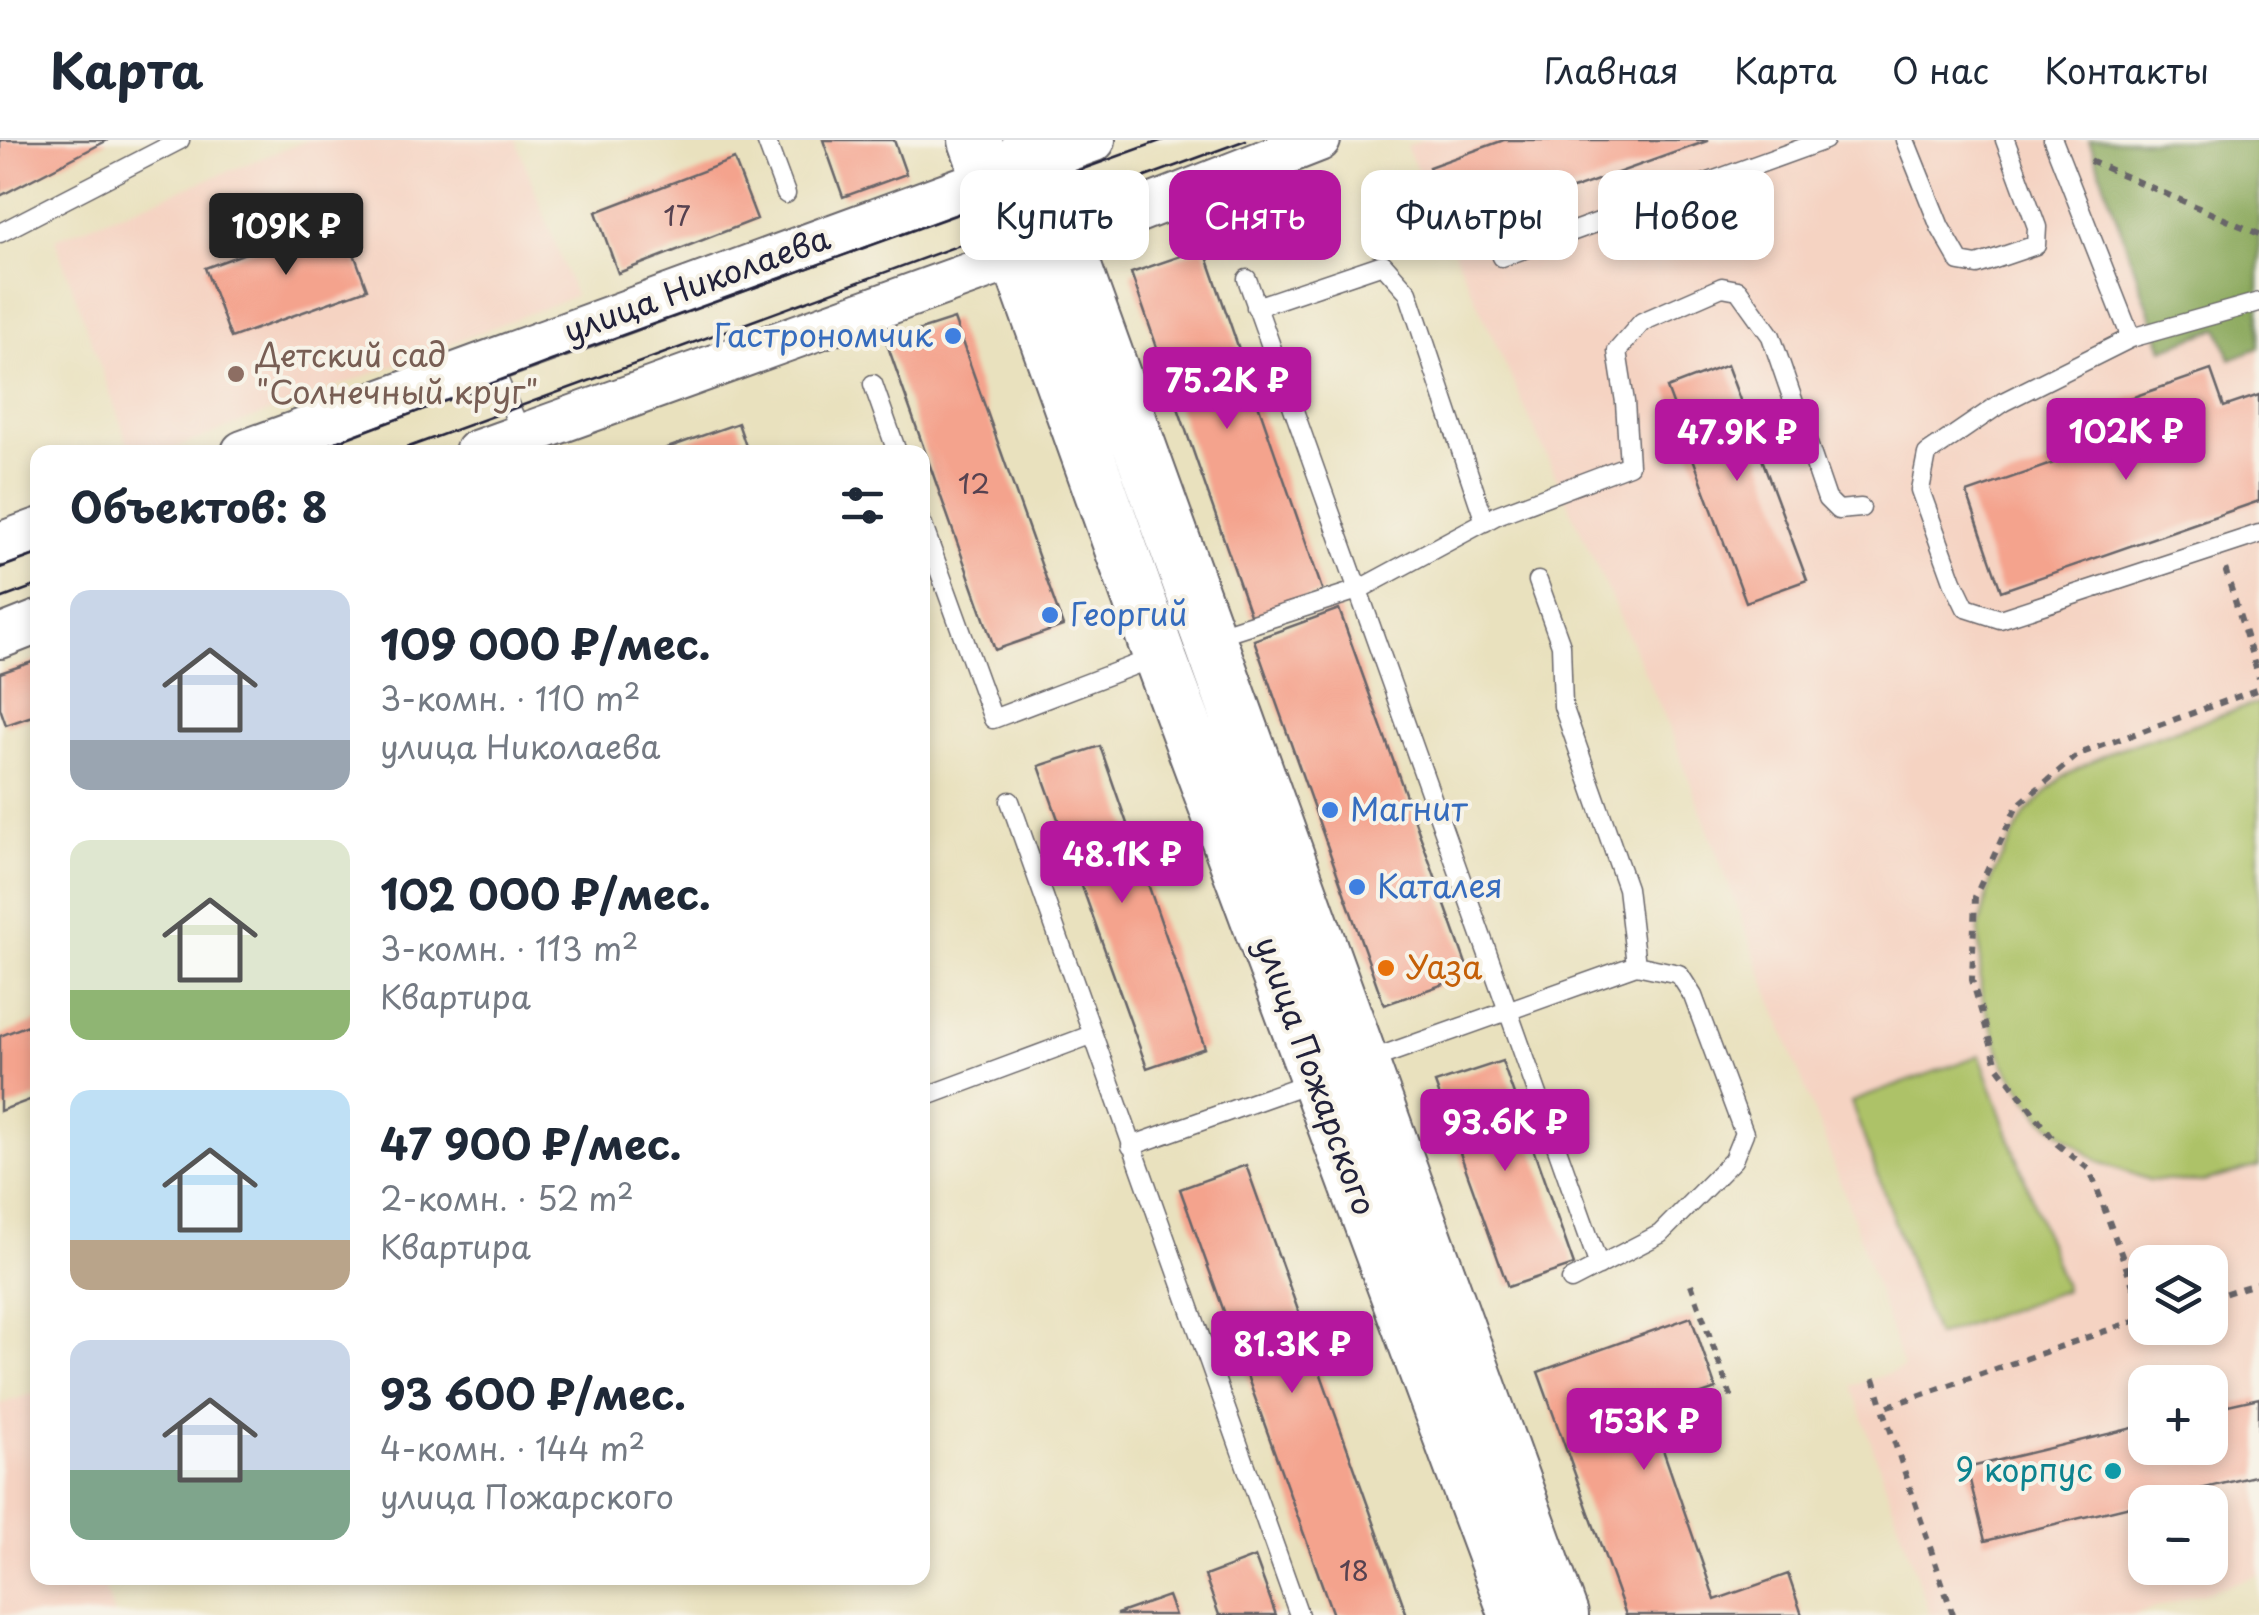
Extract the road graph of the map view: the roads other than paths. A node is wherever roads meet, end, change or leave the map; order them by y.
1 (180, 140) edge
2 (766, 140) edge
3 (1094, 140) edge
4 (1318, 140) edge
5 (1825, 140) edge
6 (1905, 140) edge
7 (2005, 140) edge
8 (2056, 148) edge
9 (1008, 155) edge
10 (786, 194) dead end
11 (1149, 206) edge
12 (1578, 229) edge
13 (0, 233) edge
14 (1008, 260) edge
15 (1045, 260) edge
16 (1246, 279) dead end
17 (2259, 302) edge
18 (1256, 307) junction
19 (2130, 338) junction
20 (490, 360) junction
21 (873, 384) dead end
22 (523, 435) junction
23 (262, 445) edge
24 (495, 445) edge
25 (895, 445) edge
26 (1860, 508) dead end
27 (1485, 522) junction
28 (30, 533) edge
29 (2259, 534) edge
30 (0, 544) edge
31 (930, 544) edge
32 (1538, 581) dead end
33 (1358, 590) junction
34 (30, 625) edge
35 (0, 637) edge
36 (1183, 647) junction
37 (1010, 801) dead end
38 (1636, 965) junction
39 (1507, 1009) junction
40 (1091, 1036) junction
41 (1340, 1071) junction
42 (930, 1095) edge
43 (1131, 1146) junction
44 (1599, 1266) junction
45 (1571, 1280) dead end
46 (1298, 1615) edge
47 (1516, 1615) edge
48 (1562, 1615) edge

1 - 13 lane
2 - 10 lane
3 - 9 street, улица Николаева
4 - 11 street
5 - 12 lane
6 - 7 lane
8 - 19 lane
9 - 20 street, улица Николаева
14 - 22 street
15 - 36 main road, улица Пожарского
16 - 18 lane
17 - 19 lane
18 - 27 lane
18 - 33 lane
19 - 29 lane
20 - 22 lane
20 - 23 street, улица Николаева
21 - 25 lane
22 - 24 street
26 - 27 lane
27 - 33 lane
28 - 30 street
31 - 36 lane
32 - 38 lane
33 - 36 lane
33 - 39 lane
34 - 35 street
36 - 41 main road, улица Пожарского
37 - 40 lane
38 - 39 lane
38 - 44 lane
39 - 41 lane
39 - 44 lane
40 - 42 lane
40 - 43 lane
41 - 43 lane
41 - 47 main road, улица Пожарского
41 - 48 main road, улица Пожарского
43 - 46 lane
44 - 45 lane

